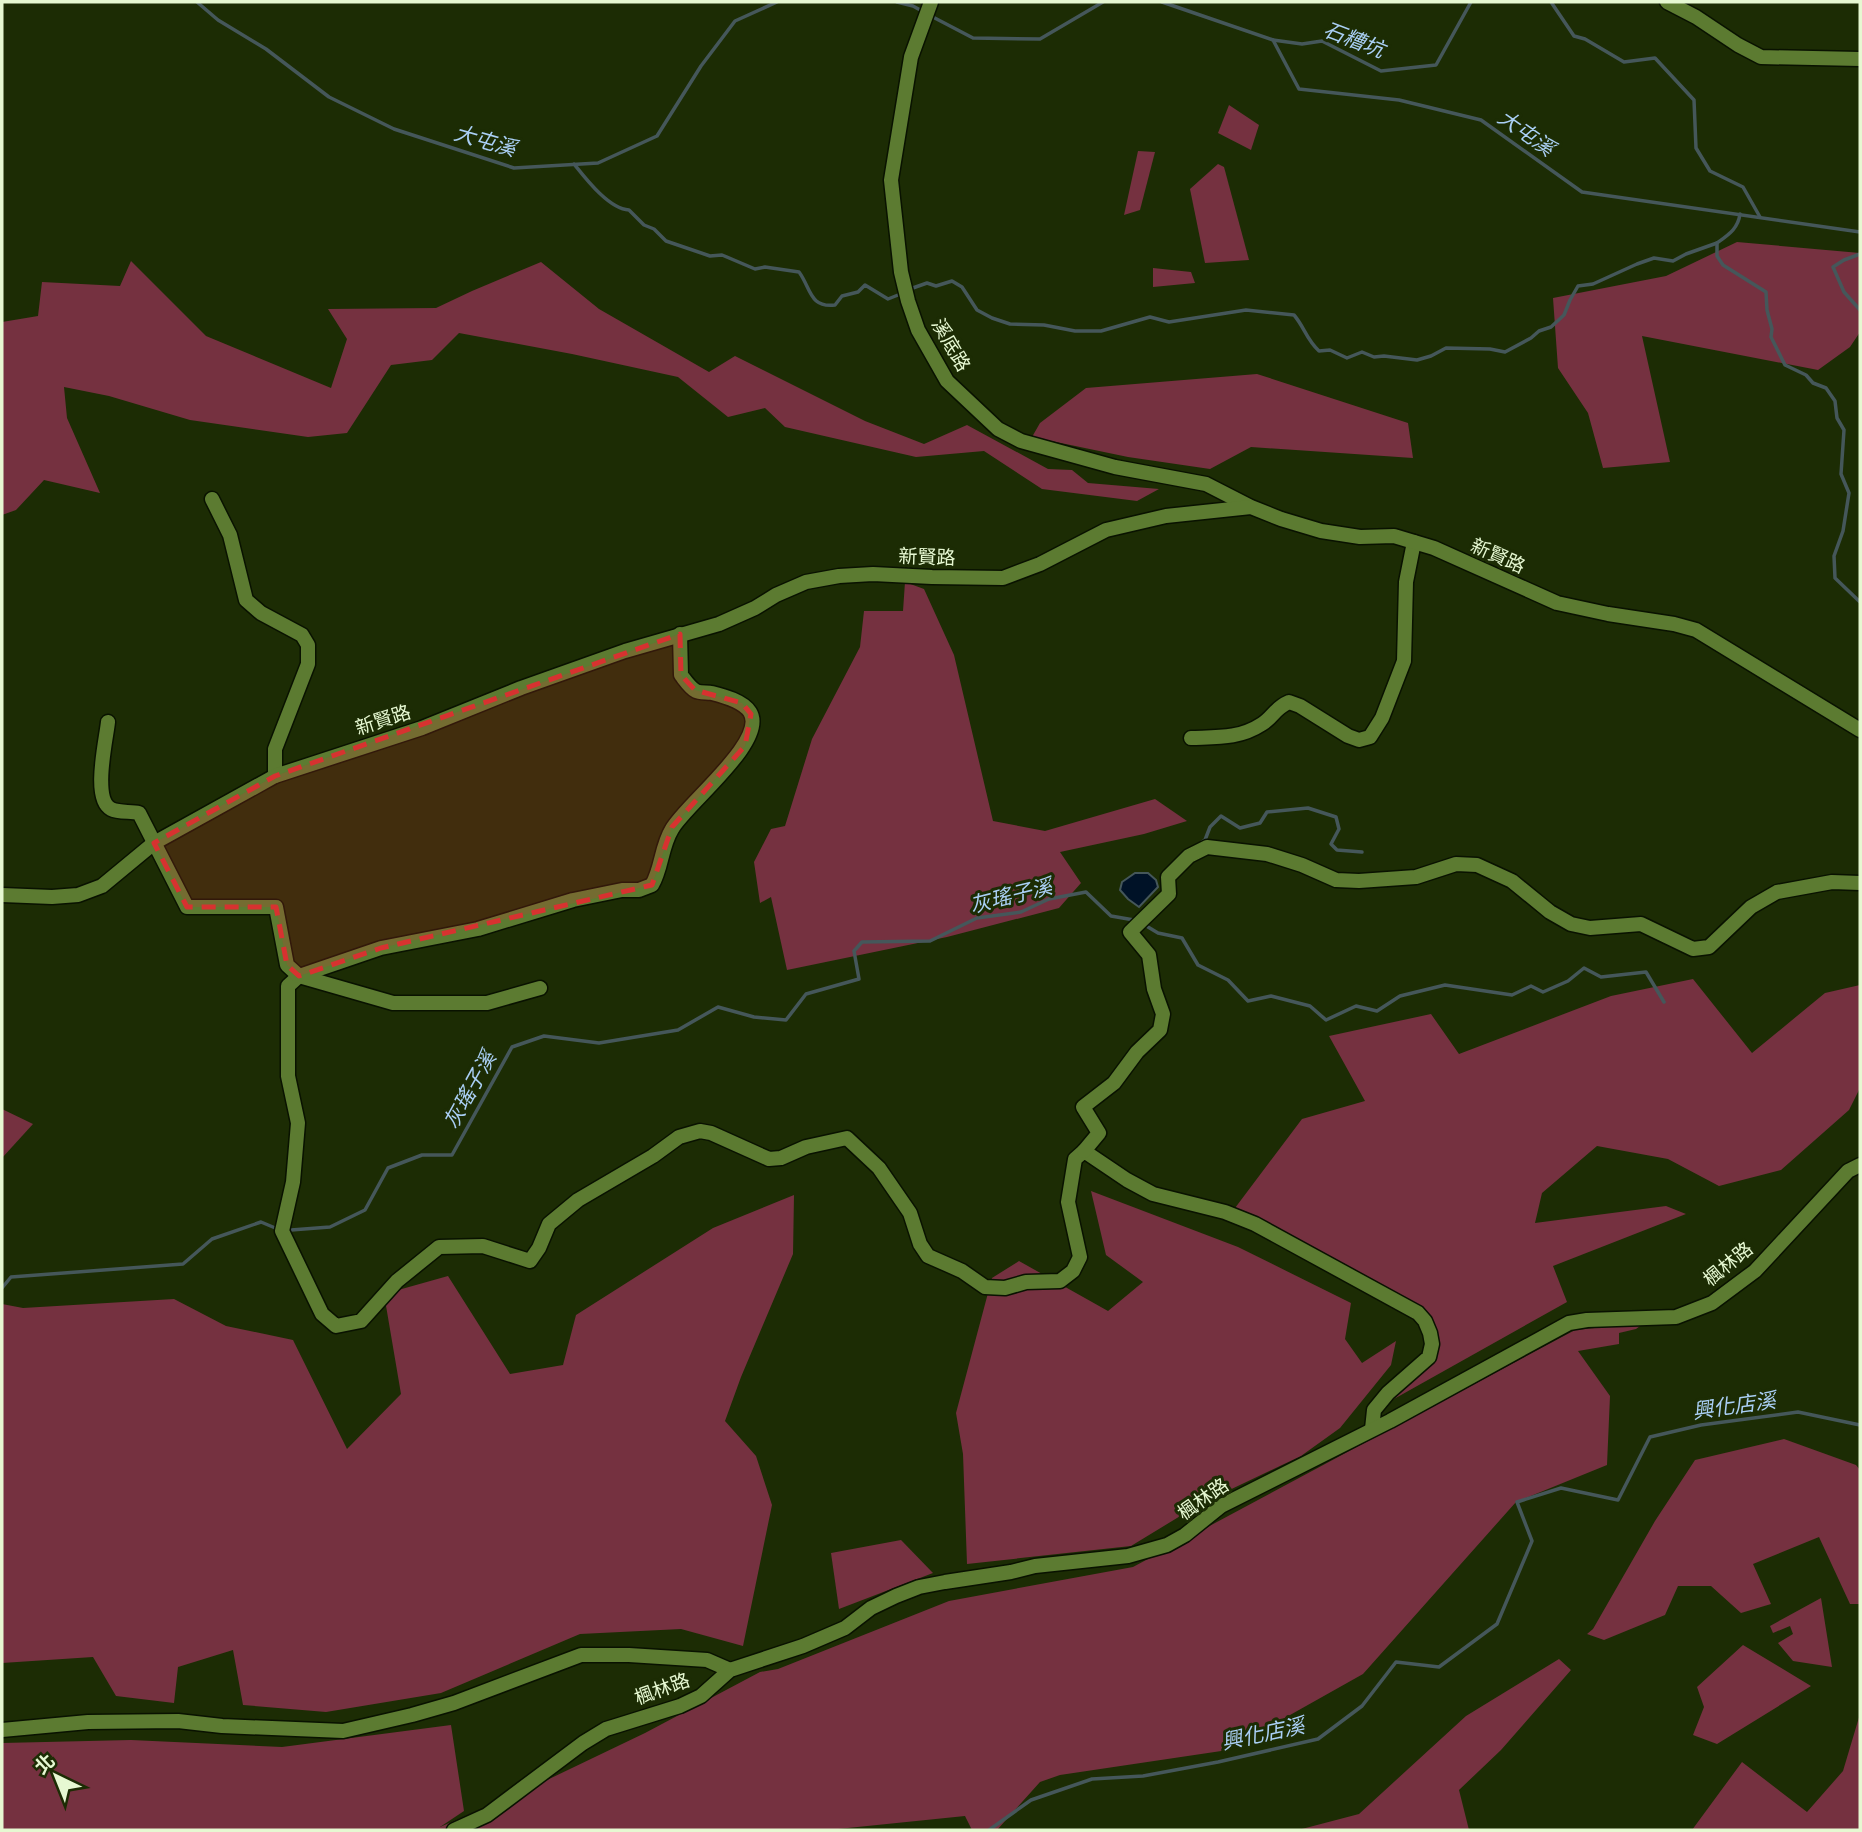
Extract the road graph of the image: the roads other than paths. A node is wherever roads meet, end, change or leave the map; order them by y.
1 (1668, 2) edge
2 (931, 3) edge
3 (1860, 59) edge
4 (212, 499) dead end
5 (1251, 507) junction
6 (1414, 542) junction
7 (680, 634) junction
8 (108, 722) dead end
9 (1860, 730) edge
10 (1191, 738) dead end
11 (275, 776) junction
12 (154, 843) junction
13 (1860, 883) edge
14 (2, 895) edge
15 (299, 976) junction
16 (540, 988) dead end
17 (1084, 1151) junction
18 (1860, 1165) edge
19 (1372, 1429) junction
20 (730, 1670) junction
21 (2, 1730) edge
22 (454, 1830) edge

1 - 3 street
2 - 5 street, 溪底路
4 - 11 street
5 - 6 street, 新賢路
5 - 7 street, 新賢路
6 - 9 street, 新賢路
6 - 10 street
7 - 11 street, 新賢路
7 - 15 street
8 - 12 street
11 - 12 street, 新賢路
12 - 14 street, 新賢路
12 - 15 street
13 - 17 street
15 - 16 street
15 - 17 street
17 - 19 street
18 - 19 street, 楓林路
19 - 20 street, 楓林路
20 - 21 street
20 - 22 street, 楓林路

